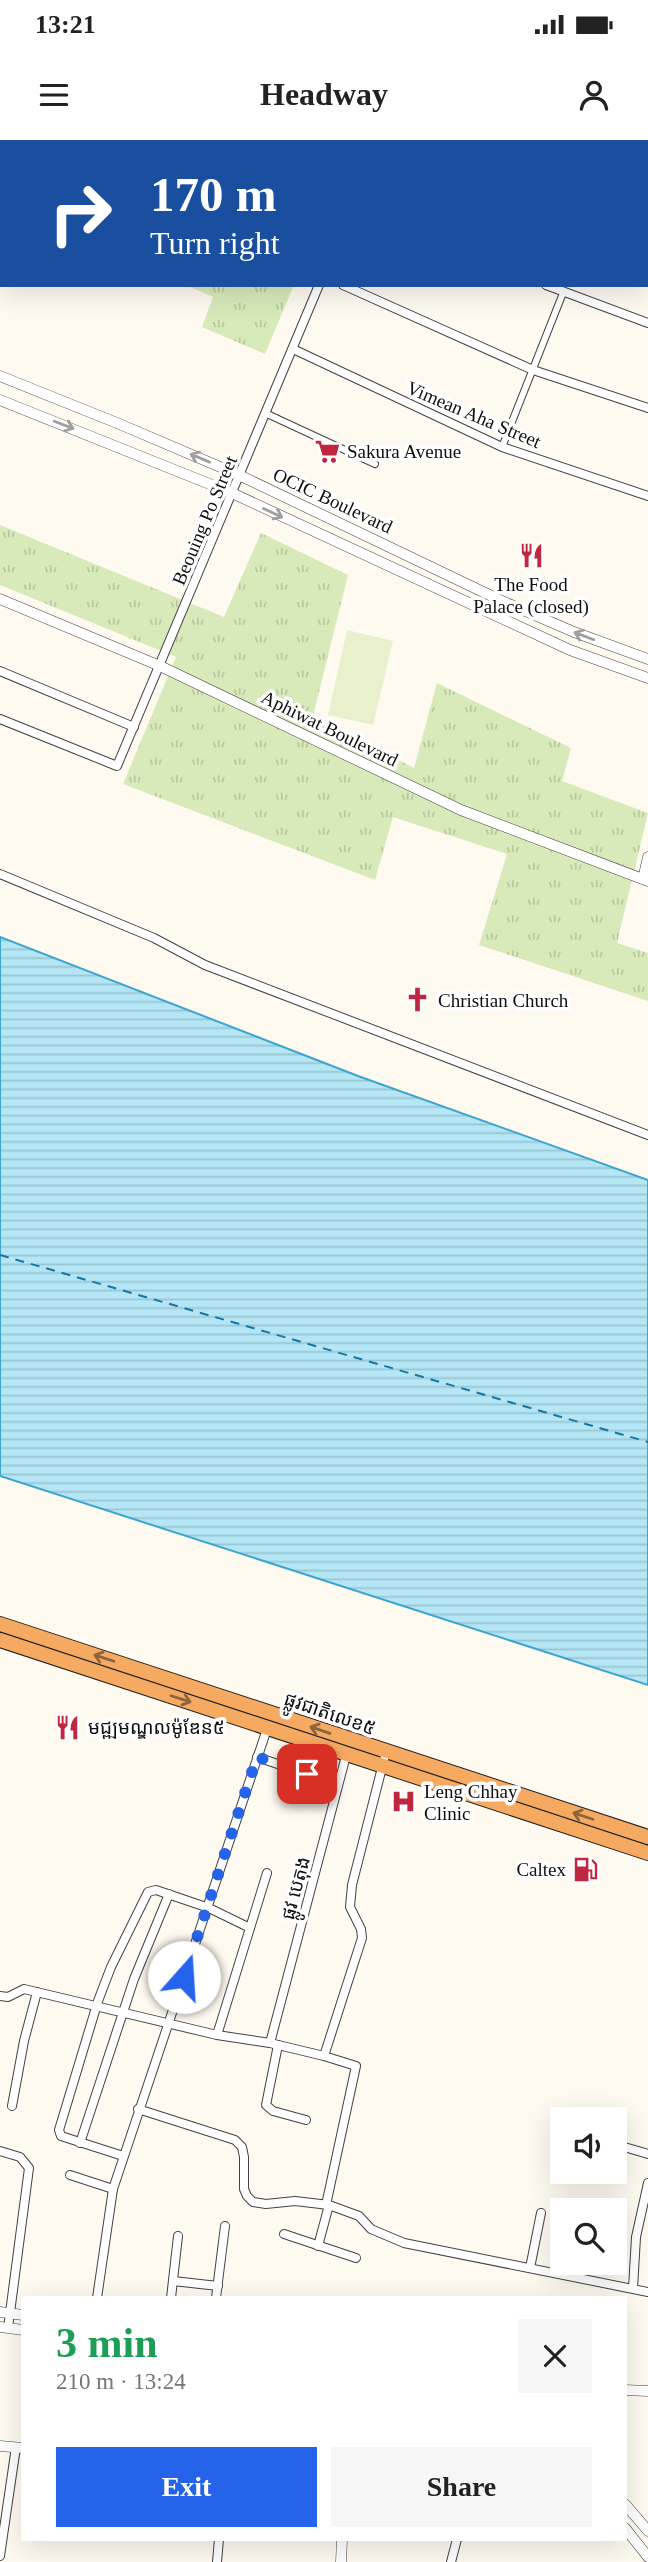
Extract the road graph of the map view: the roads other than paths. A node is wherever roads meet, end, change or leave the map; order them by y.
1 (318, 287) edge
2 (347, 287) edge
3 (550, 287) edge
4 (563, 293) junction
5 (648, 323) edge
6 (292, 349) junction
7 (533, 370) junction
8 (0, 376) edge
9 (0, 400) edge
10 (648, 408) edge
11 (265, 414) junction
12 (502, 447) junction
13 (375, 464) dead end
14 (239, 475) junction
15 (232, 494) junction
16 (648, 496) edge
17 (0, 599) edge
18 (648, 659) edge
19 (160, 666) junction
20 (0, 671) edge
21 (648, 678) edge
22 (0, 719) edge
23 (134, 727) junction
24 (648, 857) edge
25 (0, 874) edge
26 (645, 880) edge
27 (648, 1135) edge
28 (0, 1624) edge
29 (0, 1640) edge
30 (270, 1720) junction
31 (349, 1747) junction
32 (257, 1757) junction
33 (384, 1759) junction
34 (307, 1774) dead end
35 (648, 1837) edge
36 (648, 1853) edge
37 (267, 1873) dead end
38 (169, 1894) junction
39 (209, 1908) junction
40 (250, 1928) junction
41 (37, 1992) junction
42 (0, 1996) edge
43 (96, 2007) junction
44 (122, 2013) junction
45 (168, 2023) junction
46 (217, 2035) junction
47 (274, 2044) junction
48 (324, 2056) junction
49 (12, 2106) dead end
50 (138, 2109) junction
51 (306, 2120) dead end
52 (79, 2143) junction
53 (627, 2148) edge
54 (0, 2151) edge
55 (648, 2154) edge
56 (123, 2156) junction
57 (70, 2175) dead end
58 (648, 2183) edge
59 (113, 2189) junction
60 (327, 2205) junction
61 (541, 2213) dead end
62 (225, 2226) dead end
63 (284, 2234) dead end
64 (178, 2236) dead end
65 (318, 2246) junction
66 (356, 2258) dead end
67 (530, 2268) junction
68 (173, 2281) junction
69 (218, 2286) junction
70 (633, 2288) junction
71 (648, 2292) edge
72 (97, 2296) edge
73 (171, 2296) edge
74 (216, 2296) edge
75 (5, 2313) edge
76 (4, 2328) edge
77 (627, 2390) edge
78 (648, 2391) edge
79 (0, 2446) edge
80 (19, 2448) edge
81 (627, 2506) edge
82 (627, 2531) edge
83 (648, 2531) edge
84 (219, 2541) edge
85 (342, 2541) edge
86 (456, 2541) edge
87 (0, 2556) edge
88 (648, 2557) edge
89 (217, 2562) edge
90 (341, 2562) edge
91 (451, 2562) edge

1 - 6 street, Beouing Po Street
2 - 7 street
3 - 4 street
4 - 5 street
4 - 7 street
6 - 11 street, Beouing Po Street
6 - 12 street, Vimean Aha Street
7 - 10 street
7 - 12 street
14 -> 8 street, OCIC Boulevard
9 -> 15 street, OCIC Boulevard
11 - 13 street
11 - 14 street, Beouing Po Street
12 - 16 street, Vimean Aha Street
14 - 15 street, Beouing Po Street
18 -> 14 street, OCIC Boulevard
15 - 19 street, Beouing Po Street
15 -> 21 street, OCIC Boulevard
17 - 19 street, Aphiwat Boulevard
19 - 23 street, Beouing Po Street
19 - 26 street, Aphiwat Boulevard
20 - 23 street
22 - 23 street, Beouing Po Street
24 - 26 street
25 - 27 street
30 -> 28 highway, ផ្លូវជាតិលេខ៥
29 -> 30 highway, ផ្លូវជាតិលេខ៥
30 - 31 highway, ផ្លូវជាតិលេខ៥
30 - 32 street
31 - 33 highway, ផ្លូវជាតិលេខ៥
31 - 47 street, ផ្លូវ បេតុង
32 - 34 street
32 - 39 street
35 -> 33 highway, ផ្លូវជាតិលេខ៥
33 - 36 highway, ផ្លូវជាតិលេខ៥
33 - 48 street
37 - 40 street
38 - 39 street
38 - 43 street
38 - 44 street
39 - 40 street
39 - 45 street
40 - 46 street
41 - 42 street
41 - 43 street
41 - 49 street
43 - 44 street
43 - 52 street
44 - 45 street
44 - 52 street
45 - 46 street
45 - 50 street
46 - 47 street
47 - 48 street
47 - 51 street, ផ្លូវ បេតុង
48 - 60 street
50 - 56 street
50 - 60 street
52 - 56 street
53 - 55 street
54 - 75 street
56 - 59 street
57 - 59 street
58 - 70 street
59 - 72 street
60 - 65 street
60 - 67 street
61 - 67 street
62 - 69 street
63 - 65 street
64 - 68 street
65 - 66 street
67 - 70 street
68 - 69 street
68 - 73 street
69 - 74 street
70 - 71 street
75 - 76 street
77 - 78 street
79 - 80 street
80 - 87 street
81 - 83 street
82 - 88 street
84 - 89 street
85 - 90 street
86 - 91 street

